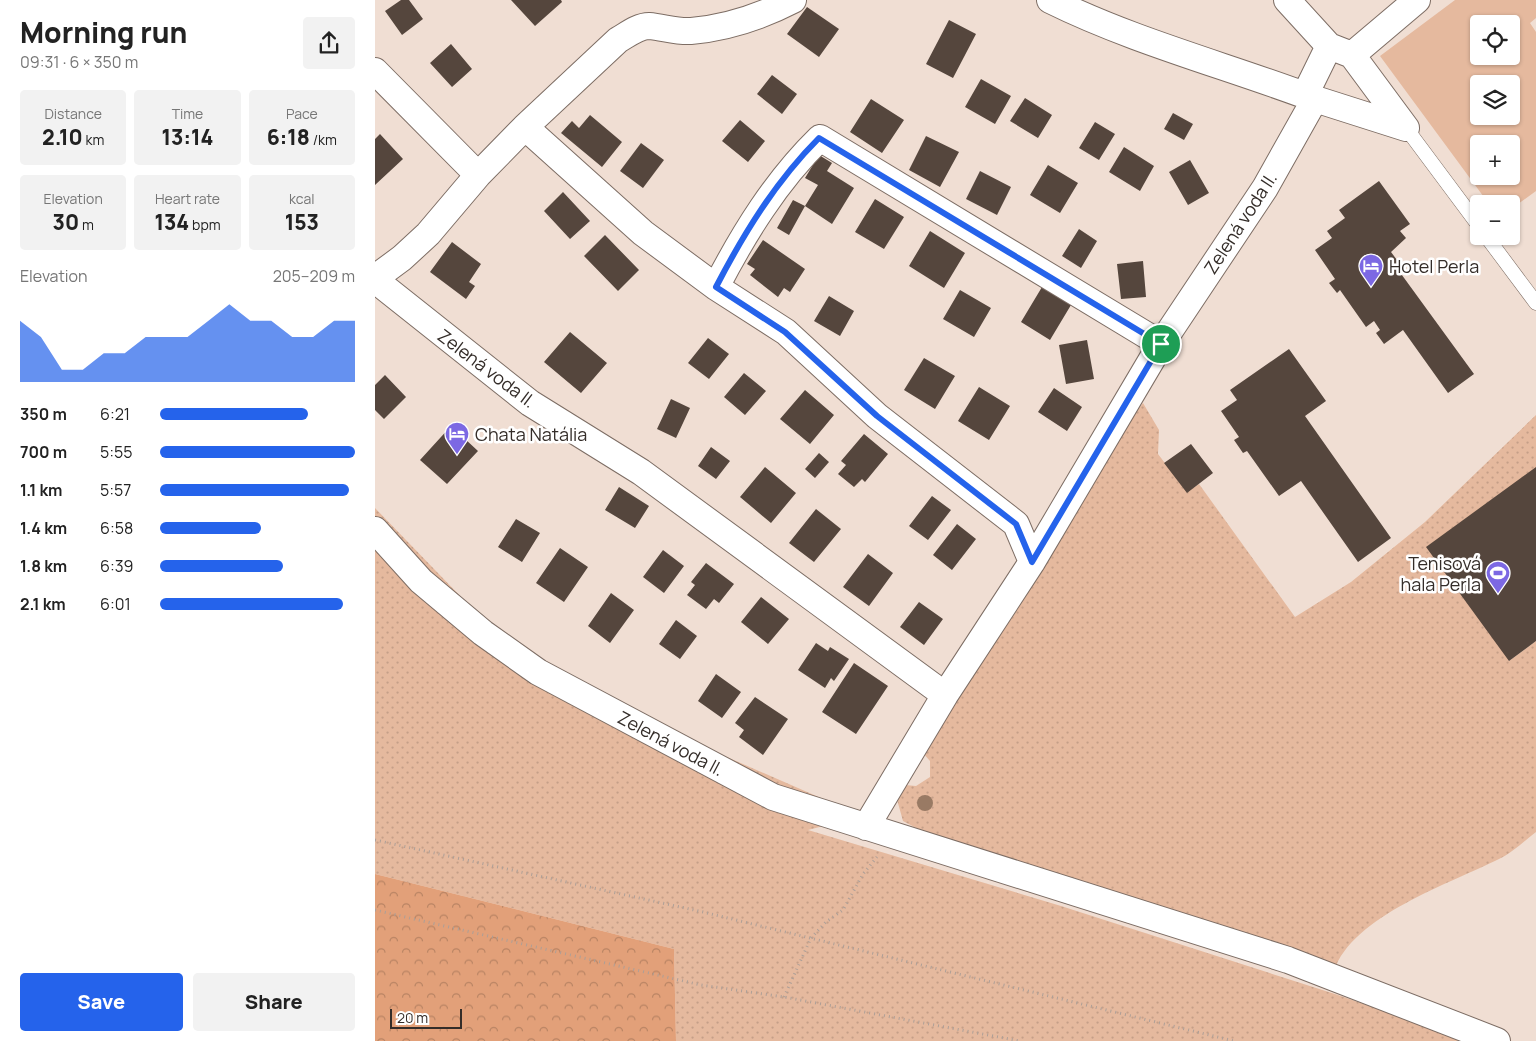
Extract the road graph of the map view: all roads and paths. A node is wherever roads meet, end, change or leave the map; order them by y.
1 (793, 0) edge
2 (1050, 0) edge
3 (1287, 0) edge
4 (1417, 0) edge
5 (1341, 50) junction
6 (375, 71) edge
7 (1310, 97) junction
8 (525, 126) junction
9 (1406, 128) junction
10 (478, 175) junction
11 (1470, 214) edge
12 (1493, 245) edge
13 (375, 279) edge
14 (716, 287) junction
15 (1536, 303) edge
16 (1161, 344) junction
17 (1056, 521) junction
18 (1016, 524) junction
19 (375, 530) edge
20 (1032, 562) junction
21 (945, 696) junction
22 (878, 831) junction
23 (375, 840) edge
24 (375, 910) edge
25 (811, 938) junction
26 (784, 997) junction
27 (1020, 1041) edge
28 (1234, 1041) edge
29 (1497, 1041) edge

1 - 8 street, Zelená voda II.
2 - 7 street
3 - 5 street
4 - 5 street
5 - 7 street, Zelená voda II.
5 - 9 street
6 - 10 street
7 - 9 street
7 - 16 street, Zelená voda II.
8 - 10 street, Zelená voda II.
8 - 14 street
9 - 11 lane
10 - 13 street, Zelená voda II.
12 - 15 lane
13 - 21 street, Zelená voda II.
14 - 16 street
14 - 18 street
16 - 17 street, Zelená voda II.
17 - 18 street
17 - 20 street, Zelená voda II.
18 - 20 street
19 - 22 street, Zelená voda II.
20 - 21 street, Zelená voda II.
21 - 22 street, Zelená voda II.
22 - 25 path
22 - 29 street
23 - 25 path
24 - 26 path
25 - 26 path
25 - 28 path
26 - 27 path

